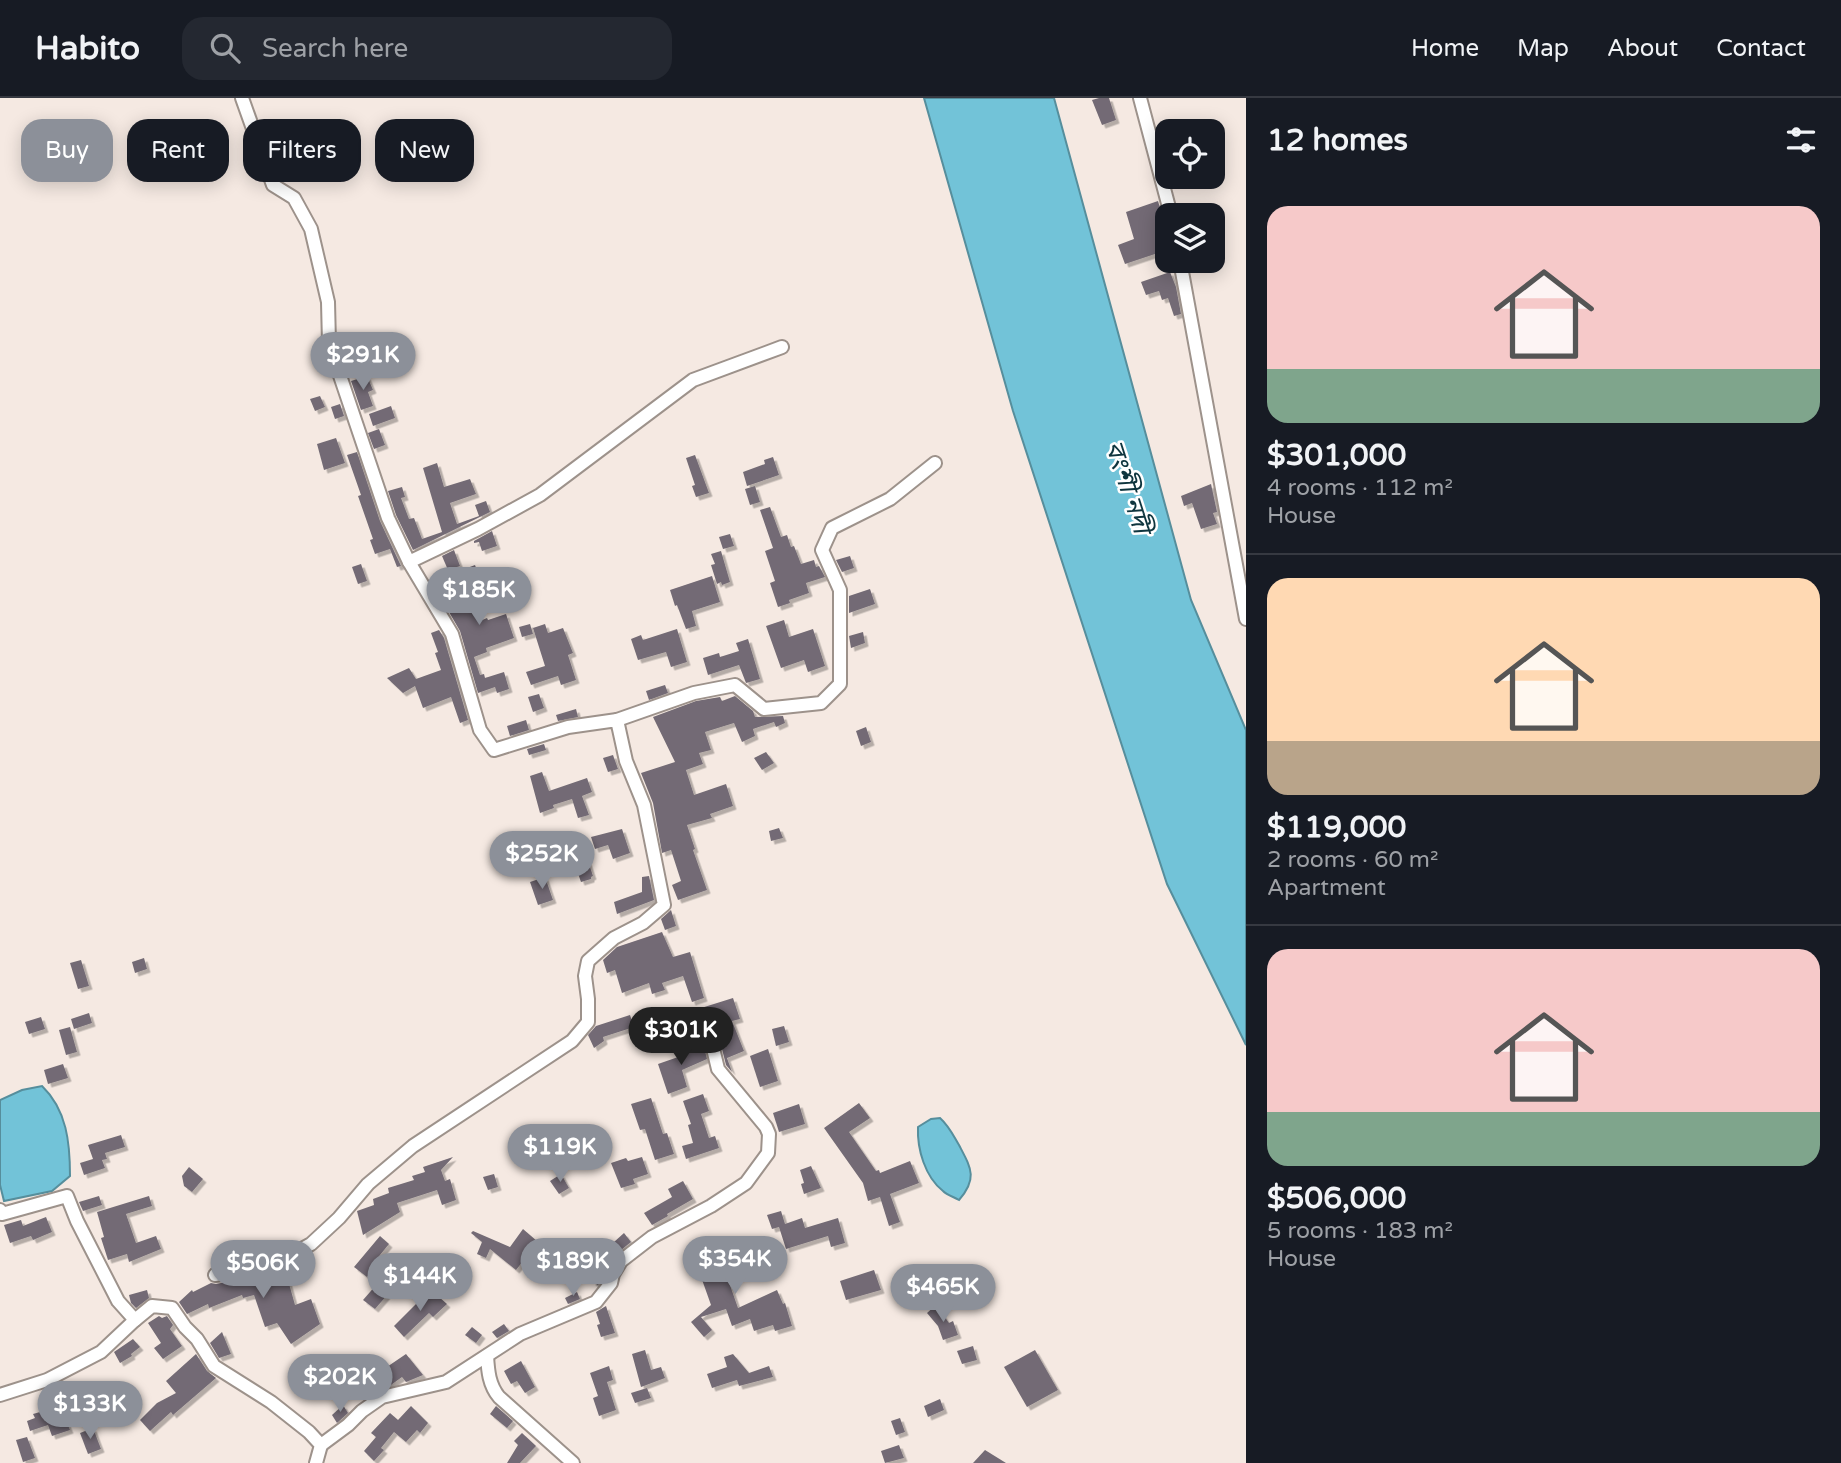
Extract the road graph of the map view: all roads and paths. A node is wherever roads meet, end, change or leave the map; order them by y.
1 (242, 98) edge
2 (1140, 98) edge
3 (1168, 203) edge
4 (1182, 273) edge
5 (782, 347) dead end
6 (935, 463) dead end
7 (409, 562) junction
8 (1246, 619) edge
9 (617, 720) junction
10 (710, 1036) dead end
11 (0, 1210) edge
12 (215, 1275) dead end
13 (135, 1320) junction
14 (487, 1356) junction
15 (0, 1395) edge
16 (321, 1445) junction
17 (316, 1463) edge
18 (573, 1463) edge

1 - 7 street
2 - 3 street
4 - 8 street
5 - 7 street
6 - 9 street
7 - 9 street
9 - 12 street
10 - 14 street
11 - 13 street
13 - 15 street
13 - 16 street
14 - 16 street
14 - 18 street
16 - 17 street

